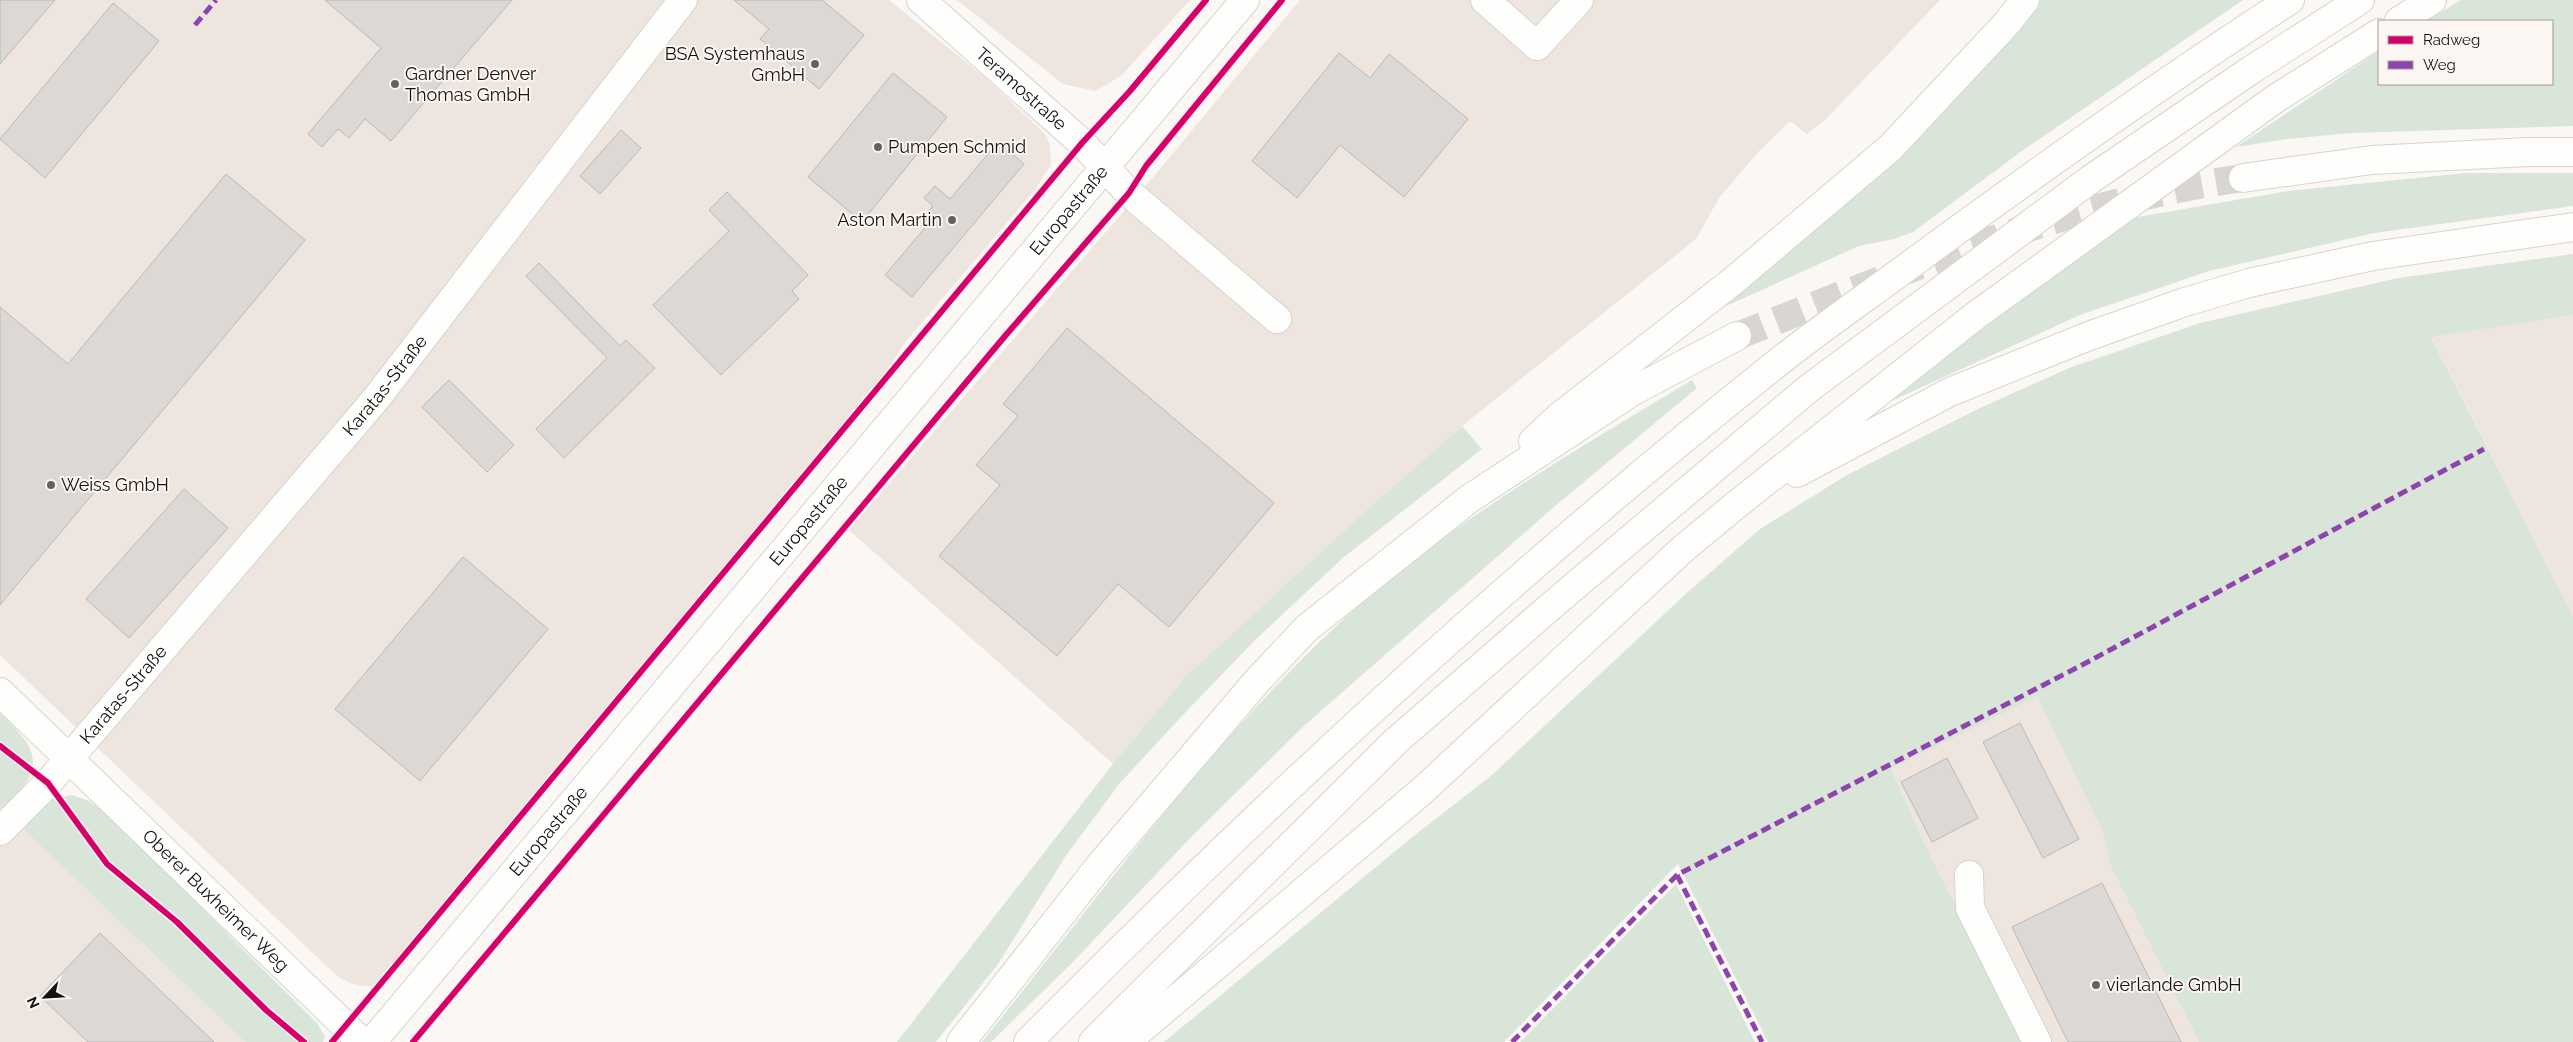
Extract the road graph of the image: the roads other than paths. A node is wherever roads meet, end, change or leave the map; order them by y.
1 (683, 0) edge
2 (921, 0) edge
3 (1245, 0) edge
4 (1485, 0) edge
5 (1579, 0) edge
6 (2024, 0) edge
7 (2290, 0) edge
8 (2360, 0) edge
9 (2432, 0) edge
10 (2400, 20) edge
11 (2378, 35) edge
12 (2573, 152) edge
13 (1104, 167) junction
14 (2243, 178) tunnel mouth
15 (2573, 227) edge
16 (1277, 319) dead end
17 (1737, 336) tunnel mouth
18 (1469, 499) junction
19 (1736, 505) junction
20 (0, 692) edge
21 (69, 758) junction
22 (0, 831) edge
23 (1969, 875) dead end
24 (362, 1042) edge
25 (372, 1042) edge
26 (961, 1042) edge
27 (1028, 1042) edge
28 (1093, 1042) edge
29 (1126, 1042) edge
30 (2037, 1042) edge

1 - 21 main road, Karatas-Straße
2 - 13 main road, Teramostraße
3 - 13 main road, Europastraße
4 - 5 main road
6 - 18 main road
7 - 27 main road
8 - 28 main road
9 - 10 main road
11 - 19 main road
12 - 14 main road
13 - 16 main road, Teramostraße
13 - 25 main road, Europastraße
15 - 19 main road
17 - 18 main road
18 - 26 main road
19 - 29 main road
20 - 21 main road, Oberer Buxheimer Weg
21 - 22 main road
21 - 24 main road, Oberer Buxheimer Weg
23 - 30 main road

